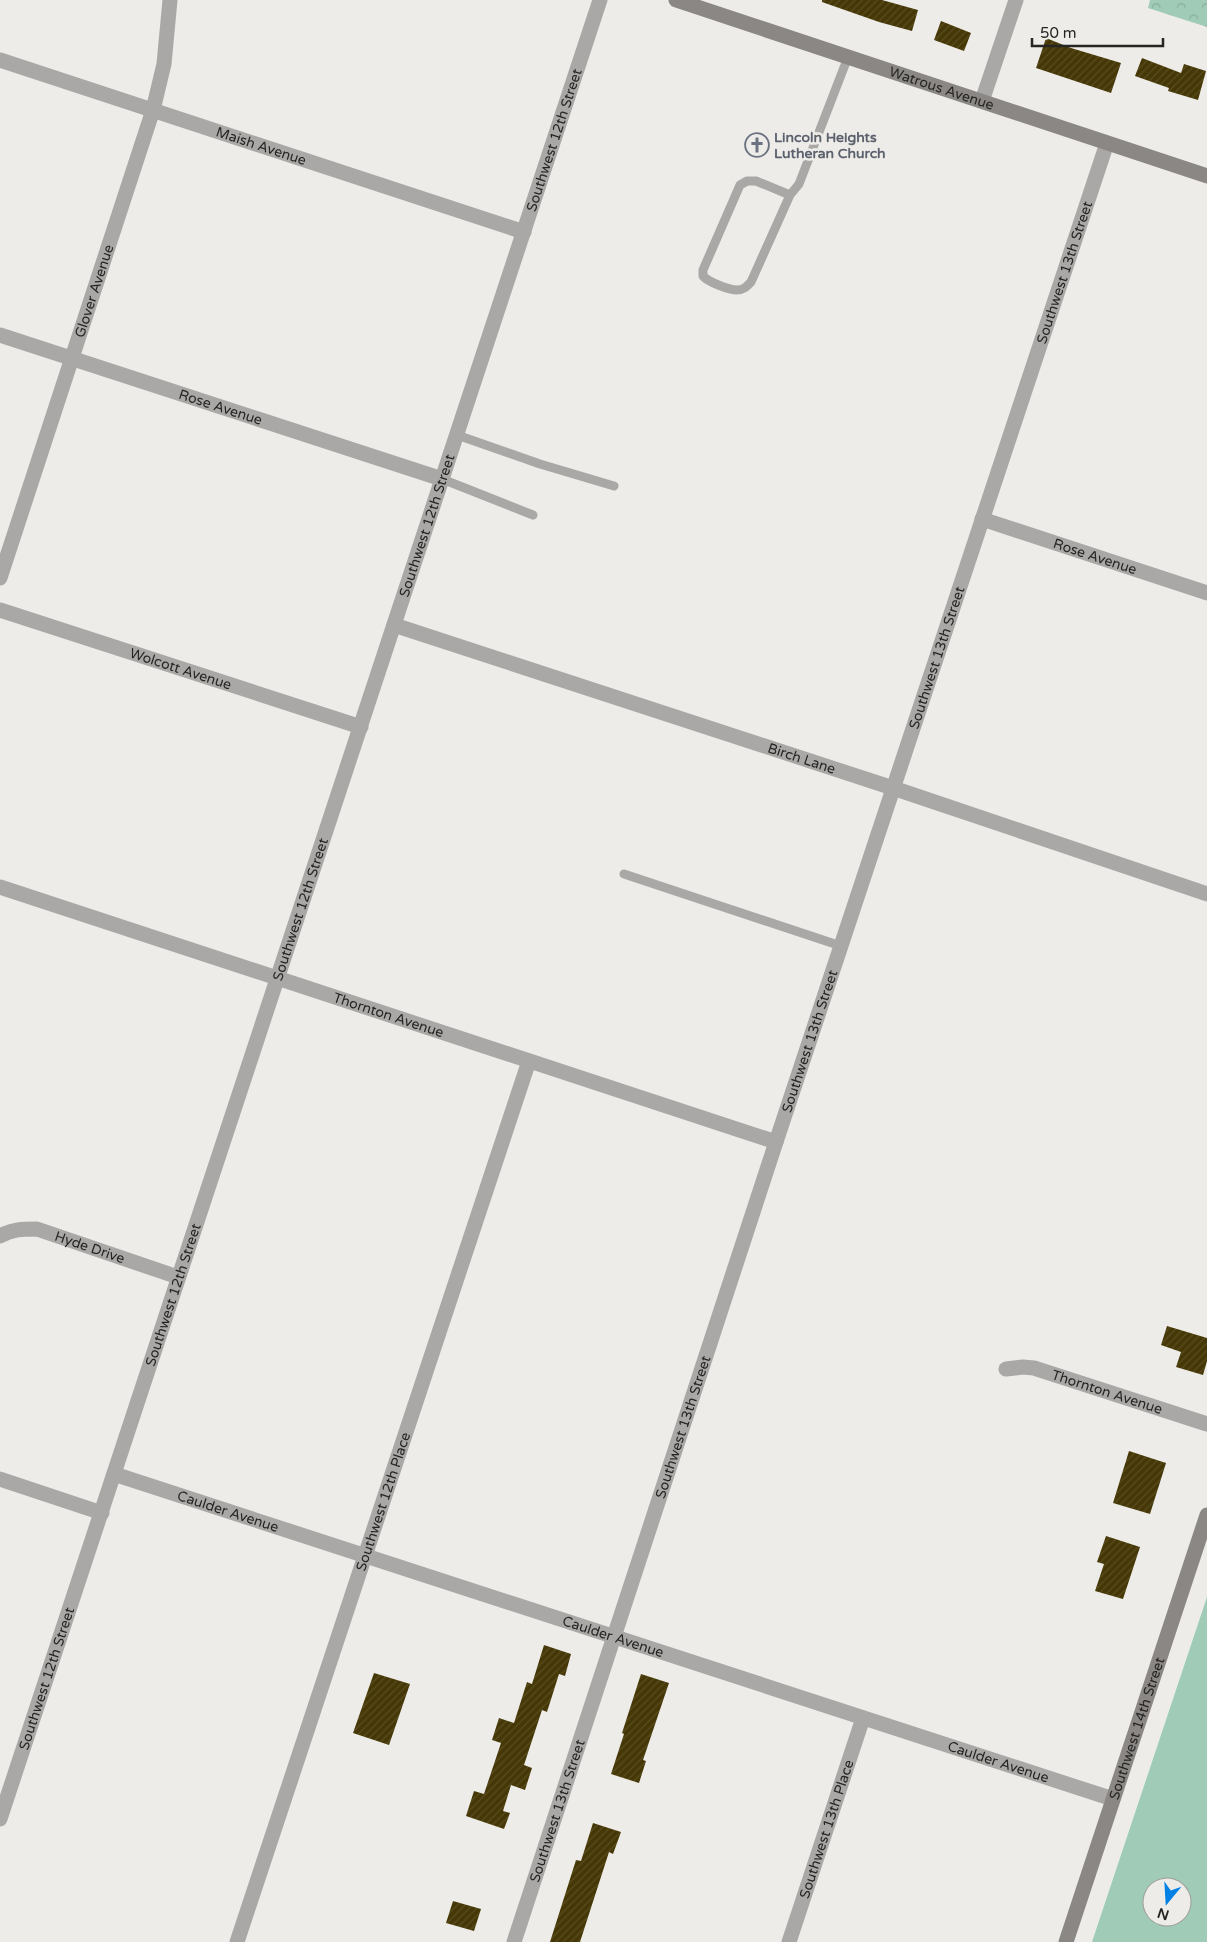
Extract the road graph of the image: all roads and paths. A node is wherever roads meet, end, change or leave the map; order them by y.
1 (170, 0) edge
2 (600, 0) edge
3 (676, 0) edge
4 (1016, 0) edge
5 (848, 57) junction
6 (0, 60) edge
7 (982, 101) junction
8 (153, 110) junction
9 (1107, 143) junction
10 (1207, 176) edge
11 (790, 195) junction
12 (524, 232) junction
13 (0, 334) edge
14 (72, 358) junction
15 (457, 434) junction
16 (442, 479) junction
17 (614, 486) dead end
18 (533, 514) dead end
19 (982, 519) junction
20 (0, 578) edge
21 (1207, 592) edge
22 (0, 610) edge
23 (394, 625) junction
24 (361, 727) junction
25 (893, 788) junction
26 (624, 874) dead end
27 (0, 887) edge
28 (1207, 894) edge
29 (841, 946) junction
30 (277, 979) junction
31 (529, 1061) junction
32 (776, 1142) junction
33 (0, 1236) edge
34 (178, 1277) junction
35 (1006, 1369) dead end
36 (1207, 1424) edge
37 (114, 1474) junction
38 (0, 1479) edge
39 (102, 1513) junction
40 (1207, 1515) edge
41 (364, 1556) junction
42 (614, 1637) junction
43 (863, 1718) junction
44 (1113, 1799) junction
45 (0, 1819) edge
46 (238, 1942) edge
47 (514, 1942) edge
48 (789, 1942) edge
49 (1066, 1942) edge

1 - 8 street, Glover Avenue
2 - 12 street, Southwest 12th Street
3 - 5 street, Watrous Avenue
4 - 7 street
5 - 7 street, Watrous Avenue
5 - 11 lane
6 - 8 street, Maish Avenue
7 - 9 street, Watrous Avenue
8 - 12 street, Maish Avenue
8 - 14 street, Glover Avenue
9 - 10 street, Watrous Avenue
9 - 19 street, Southwest 13th Street
11 - 11 lane
12 - 15 street, Southwest 12th Street
13 - 14 street, Rose Avenue
14 - 16 street, Rose Avenue
14 - 20 street, Glover Avenue
15 - 16 street, Southwest 12th Street
15 - 17 lane
16 - 18 lane
16 - 23 street, Southwest 12th Street
19 - 21 street, Rose Avenue
19 - 25 street, Southwest 13th Street
22 - 24 street, Wolcott Avenue
23 - 24 street, Southwest 12th Street
23 - 25 street, Birch Lane
24 - 30 street, Southwest 12th Street
25 - 28 street, Birch Lane
25 - 29 street, Southwest 13th Street
26 - 29 lane
27 - 30 street, Thornton Avenue
29 - 32 street, Southwest 13th Street
30 - 31 street, Thornton Avenue
30 - 34 street, Southwest 12th Street
31 - 32 street, Thornton Avenue
31 - 41 street, Southwest 12th Place
32 - 42 street, Southwest 13th Street
33 - 34 street, Hyde Drive
34 - 37 street, Southwest 12th Street
35 - 36 street, Thornton Avenue
37 - 39 street, Southwest 12th Street
37 - 41 street, Caulder Avenue
38 - 39 street
39 - 45 street, Southwest 12th Street
40 - 44 street, Southwest 14th Street
41 - 42 street, Caulder Avenue
41 - 46 street, Southwest 12th Place
42 - 43 street, Caulder Avenue
42 - 47 street, Southwest 13th Street
43 - 44 street, Caulder Avenue
43 - 48 street, Southwest 13th Place
44 - 49 street, Southwest 14th Street

